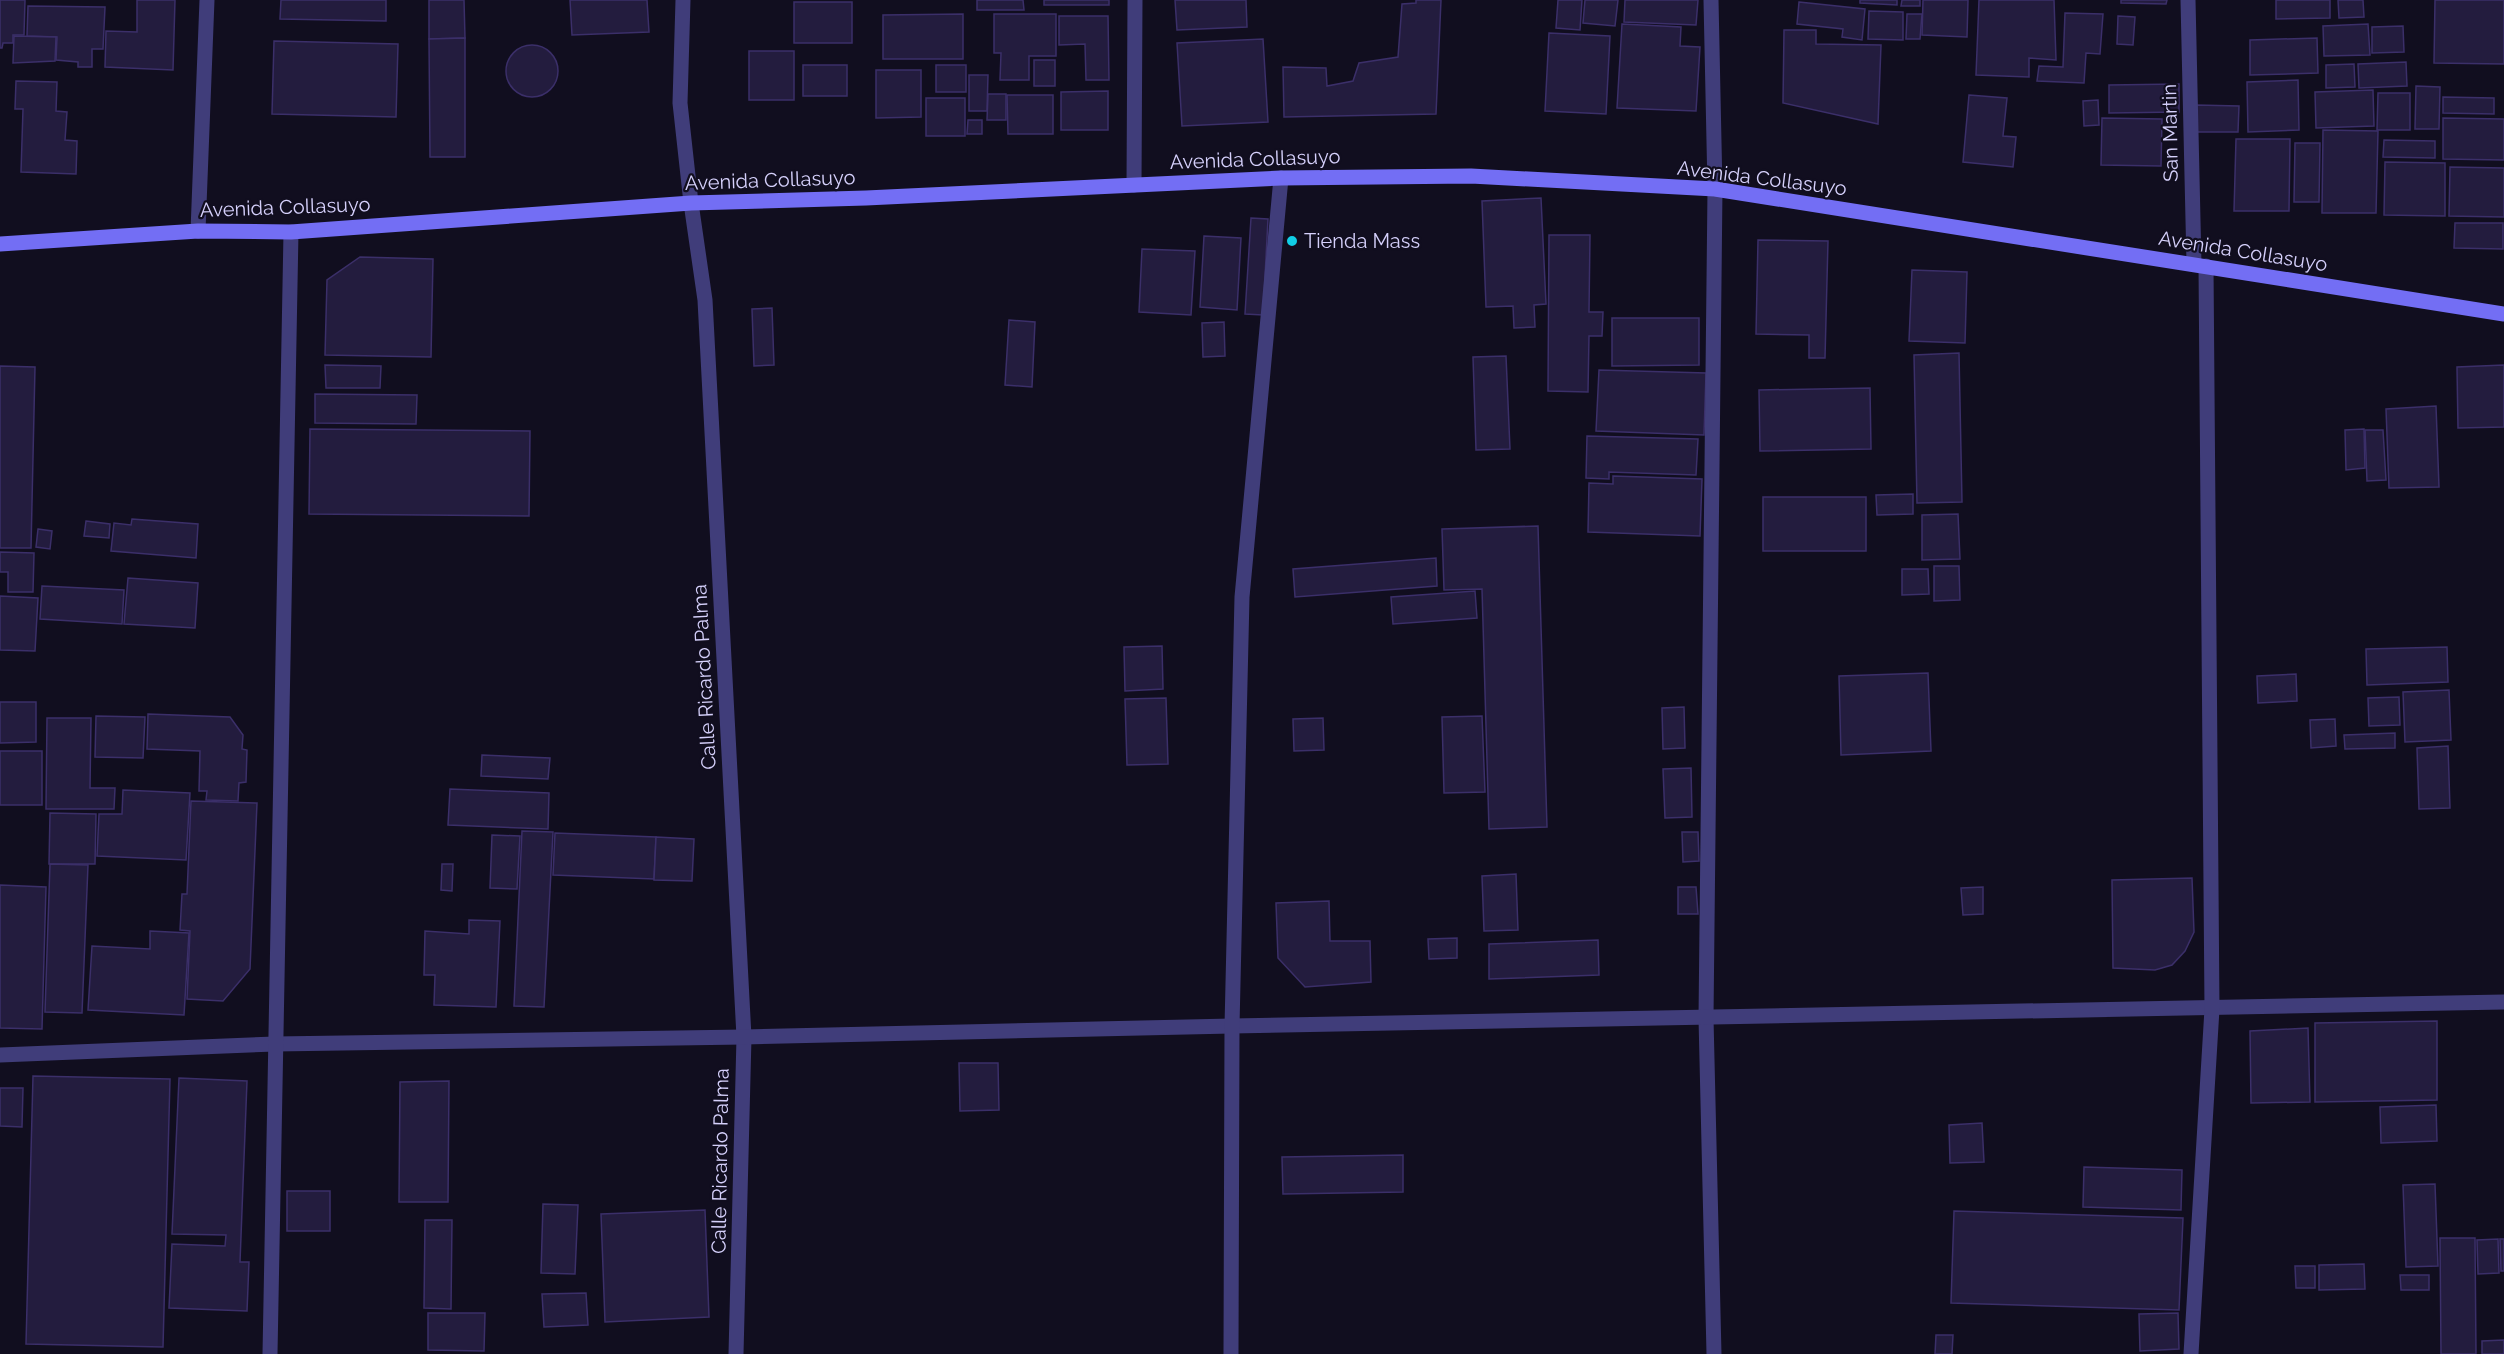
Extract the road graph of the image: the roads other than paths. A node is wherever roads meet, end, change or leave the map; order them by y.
1 (207, 0) edge
2 (683, 0) edge
3 (1135, 0) edge
4 (1711, 0) edge
5 (2188, 0) edge
6 (1281, 178) junction
7 (1134, 185) junction
8 (1715, 189) junction
9 (690, 203) junction
10 (198, 231) junction
11 (291, 232) junction
12 (0, 244) edge
13 (2200, 265) junction
14 (2504, 314) edge
15 (2504, 1002) edge
16 (2212, 1008) junction
17 (1706, 1018) junction
18 (1232, 1026) junction
19 (744, 1037) junction
20 (274, 1044) junction
21 (0, 1055) edge
22 (270, 1354) edge
23 (736, 1354) edge
24 (1231, 1354) edge
25 (1714, 1354) edge
26 (2190, 1354) edge

1 - 10 street
2 - 9 street, Calle Ricardo Palma
3 - 7 street
4 - 8 street
5 - 13 street, San Martin
6 - 7 street, Avenida Collasuyo
6 - 8 street, Avenida Collasuyo
6 - 18 street
7 - 9 street, Avenida Collasuyo
8 - 13 street, Avenida Collasuyo
8 - 17 street
9 - 11 street, Avenida Collasuyo
9 - 19 street, Calle Ricardo Palma
10 - 11 street, Avenida Collasuyo
10 - 12 street, Avenida Collasuyo
11 - 20 street
13 - 14 street, Avenida Collasuyo
13 - 16 street, San Martin
15 - 16 street
16 - 17 street
16 - 26 street, San Martin
17 - 18 street
17 - 25 street
18 - 19 street
18 - 24 street
19 - 20 street
19 - 23 street, Calle Ricardo Palma
20 - 21 street
20 - 22 street

